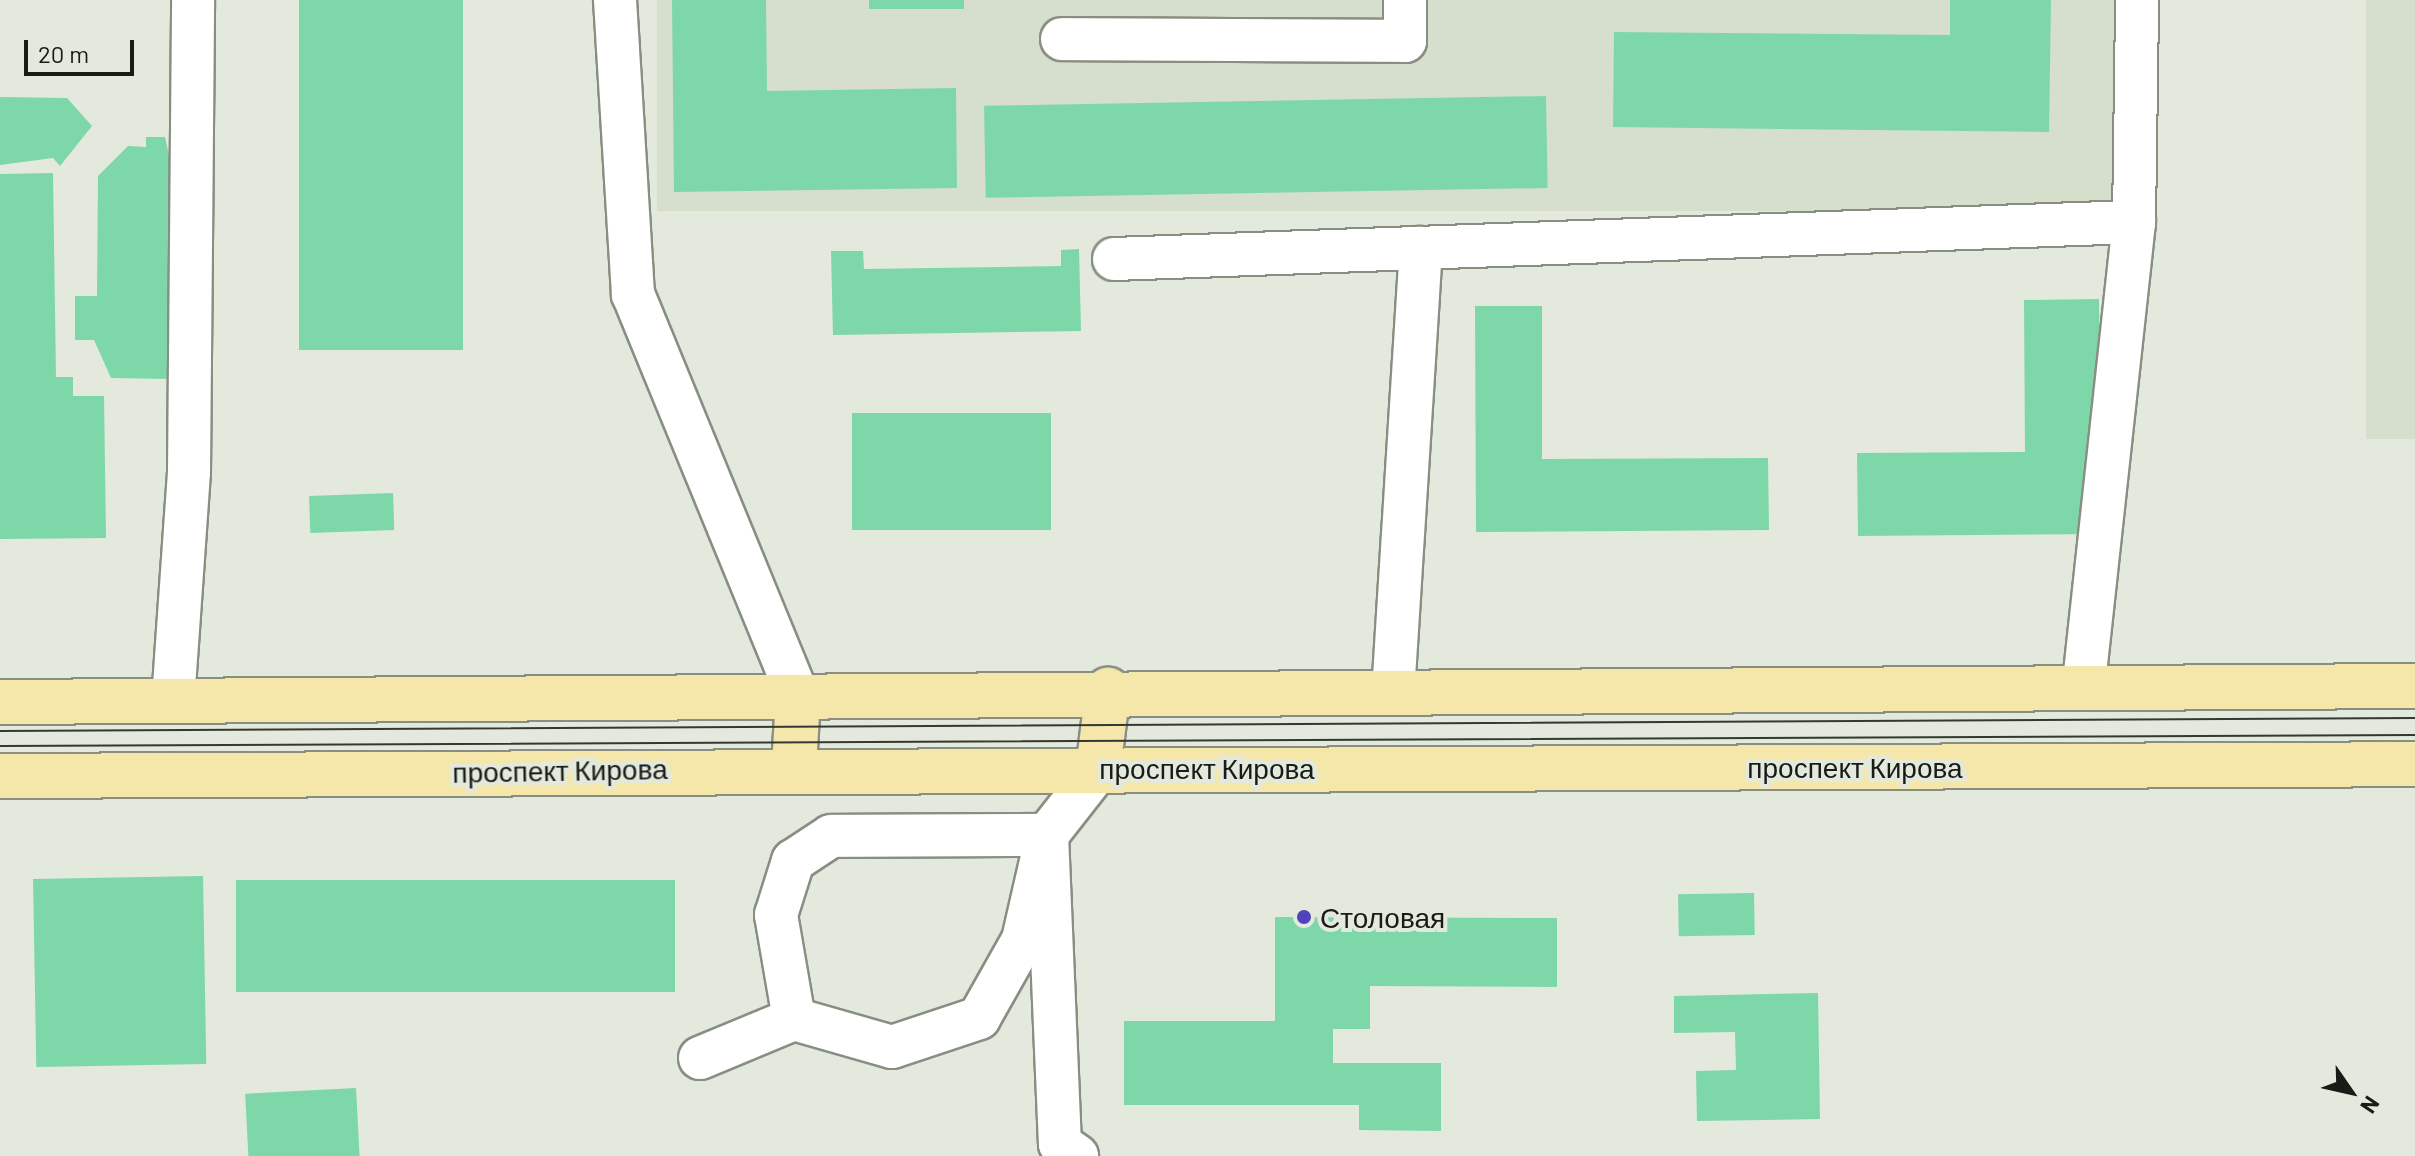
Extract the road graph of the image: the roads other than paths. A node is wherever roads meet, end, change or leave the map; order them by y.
1 (193, 0) edge
2 (615, 0) edge
3 (1405, 0) edge
4 (2137, 0) edge
5 (1062, 39) dead end
6 (2134, 222) junction
7 (1421, 248) junction
8 (1114, 259) dead end
9 (2415, 686) edge
10 (2083, 688) junction
11 (1108, 690) junction
12 (1393, 693) junction
13 (798, 697) junction
14 (173, 701) junction
15 (0, 702) edge
16 (2415, 764) edge
17 (794, 768) junction
18 (1098, 770) junction
19 (0, 776) edge
20 (1047, 835) junction
21 (794, 1019) junction
22 (700, 1058) dead end
23 (1077, 1156) edge

1 - 14 lane
2 - 13 lane
3 - 5 lane
4 - 6 lane
6 - 7 lane
6 - 10 lane
7 - 8 lane
7 - 12 lane
9 - 10 main road
10 - 12 main road
11 - 12 main road
11 - 13 main road
11 - 18 main road
13 - 14 main road
13 - 17 main road
14 - 15 main road
16 - 18 main road, проспект Кирова
17 - 18 main road, проспект Кирова
17 - 19 main road, проспект Кирова
18 - 20 lane
20 - 21 lane
20 - 21 lane
20 - 23 lane
21 - 22 lane

